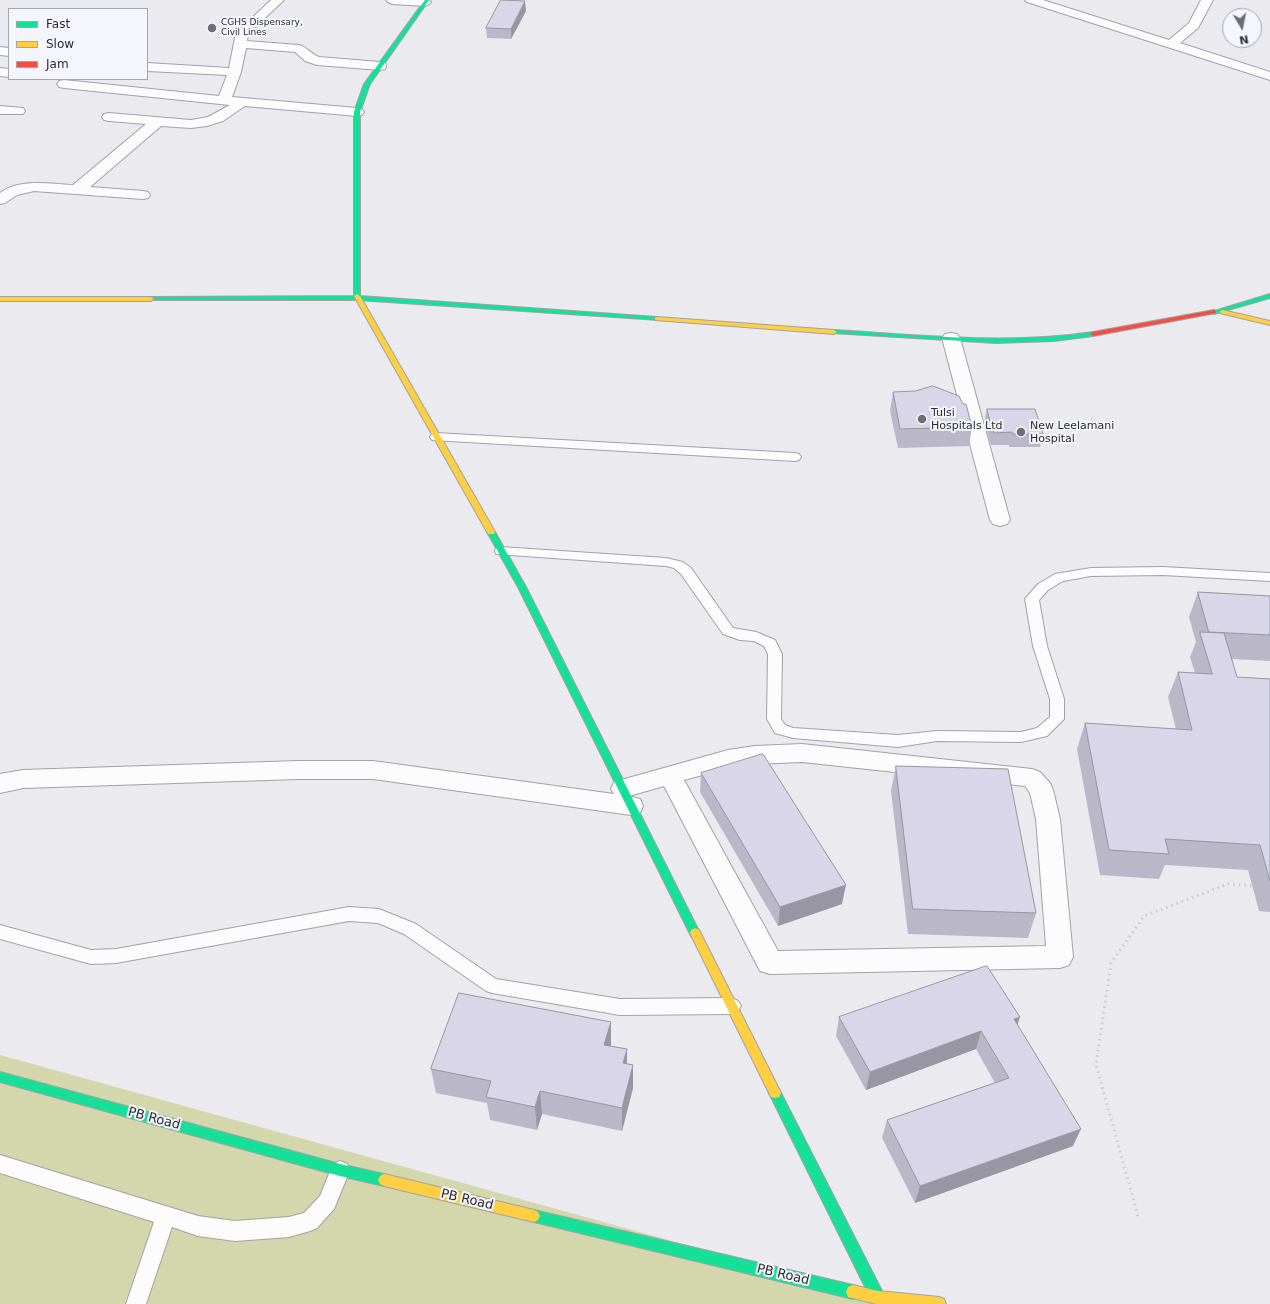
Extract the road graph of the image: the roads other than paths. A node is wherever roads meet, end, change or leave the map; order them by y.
1 (278, 0) edge
2 (392, 0) edge
3 (1031, 0) edge
4 (1207, 0) edge
5 (426, 1) edge
6 (240, 44) junction
7 (1172, 44) junction
8 (380, 66) junction
9 (148, 67) edge
10 (235, 72) junction
11 (1270, 76) edge
12 (64, 84) dead end
13 (224, 100) junction
14 (242, 102) junction
15 (0, 110) edge
16 (18, 111) dead end
17 (357, 112) junction
18 (109, 117) dead end
19 (158, 121) junction
20 (77, 190) junction
21 (143, 195) dead end
22 (0, 200) edge
23 (1270, 296) edge
24 (357, 298) junction
25 (0, 299) edge
26 (1218, 312) junction
27 (1270, 322) edge
28 (952, 338) junction
29 (436, 437) junction
30 (795, 457) dead end
31 (1000, 520) dead end
32 (501, 551) junction
33 (1270, 577) edge
34 (670, 776) junction
35 (0, 784) edge
36 (627, 797) junction
37 (0, 932) edge
38 (732, 1006) junction
39 (0, 1077) edge
40 (0, 1164) edge
41 (340, 1170) junction
42 (166, 1216) junction
43 (877, 1301) edge
44 (136, 1304) edge
45 (939, 1304) edge

1 - 6 street
2 - 5 street
3 - 7 street
4 - 7 street
5 - 8 street
6 - 8 street
6 - 10 street
7 - 11 street
8 - 17 street
9 - 10 street
10 - 13 street
12 - 13 street
13 - 14 street
14 - 17 street
14 - 19 street
15 - 16 street
17 - 24 street
18 - 19 street
19 - 20 street
20 - 21 street
20 - 22 street
23 - 26 street
24 - 25 street
24 - 28 street
24 - 29 street
26 - 27 street
26 - 28 street
28 - 31 street
29 - 30 lane
29 - 32 street
32 - 33 lane
32 - 36 street
34 - 34 street
34 - 36 street
35 - 36 street
36 - 38 street
37 - 38 lane
38 - 43 street
39 - 41 street, PB Road
40 - 42 lane
41 - 42 lane
41 - 43 street, PB Road
42 - 44 lane
43 - 45 street, PB Road

